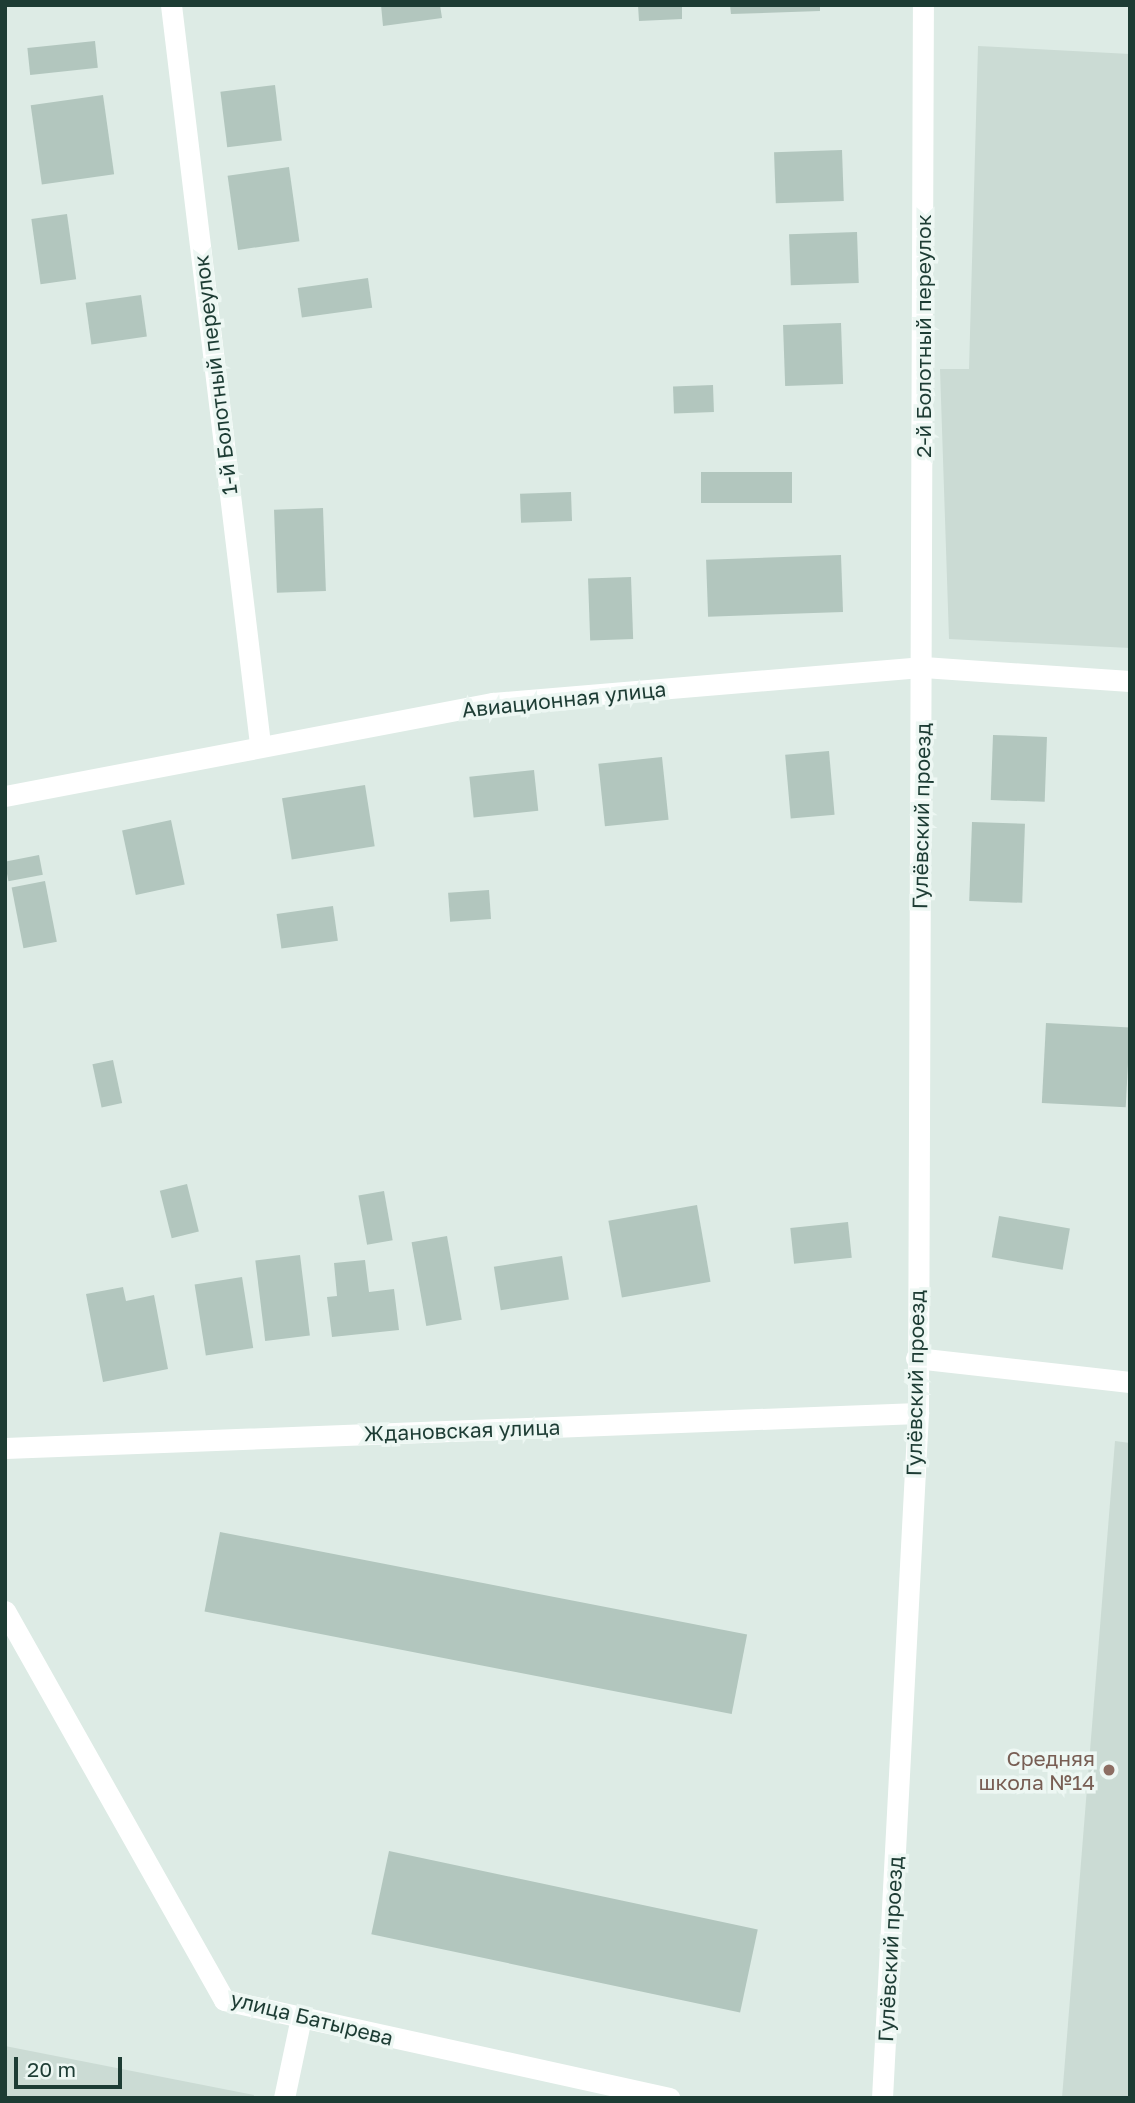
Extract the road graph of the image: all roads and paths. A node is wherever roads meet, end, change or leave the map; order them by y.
1 (171, 5) edge
2 (923, 5) edge
3 (923, 667) junction
4 (1130, 681) edge
5 (260, 744) junction
6 (5, 796) edge
7 (916, 1358) junction
8 (1130, 1382) edge
9 (918, 1413) junction
10 (5, 1448) edge
11 (5, 1611) edge
12 (301, 2017) junction
13 (284, 2098) edge
14 (669, 2098) edge
15 (882, 2098) edge

1 - 5 street, 1-й Болотный переулок
2 - 3 street, 2-й Болотный переулок
3 - 4 street, Авиационная улица
3 - 5 street, Авиационная улица
3 - 7 street, Гулёвский проезд
5 - 6 street, Авиационная улица
7 - 8 street
7 - 9 street, Гулёвский проезд
9 - 10 street, Ждановская улица
9 - 15 street, Гулёвский проезд
11 - 12 street, улица Батырева
12 - 13 street
12 - 14 street, улица Батырева

